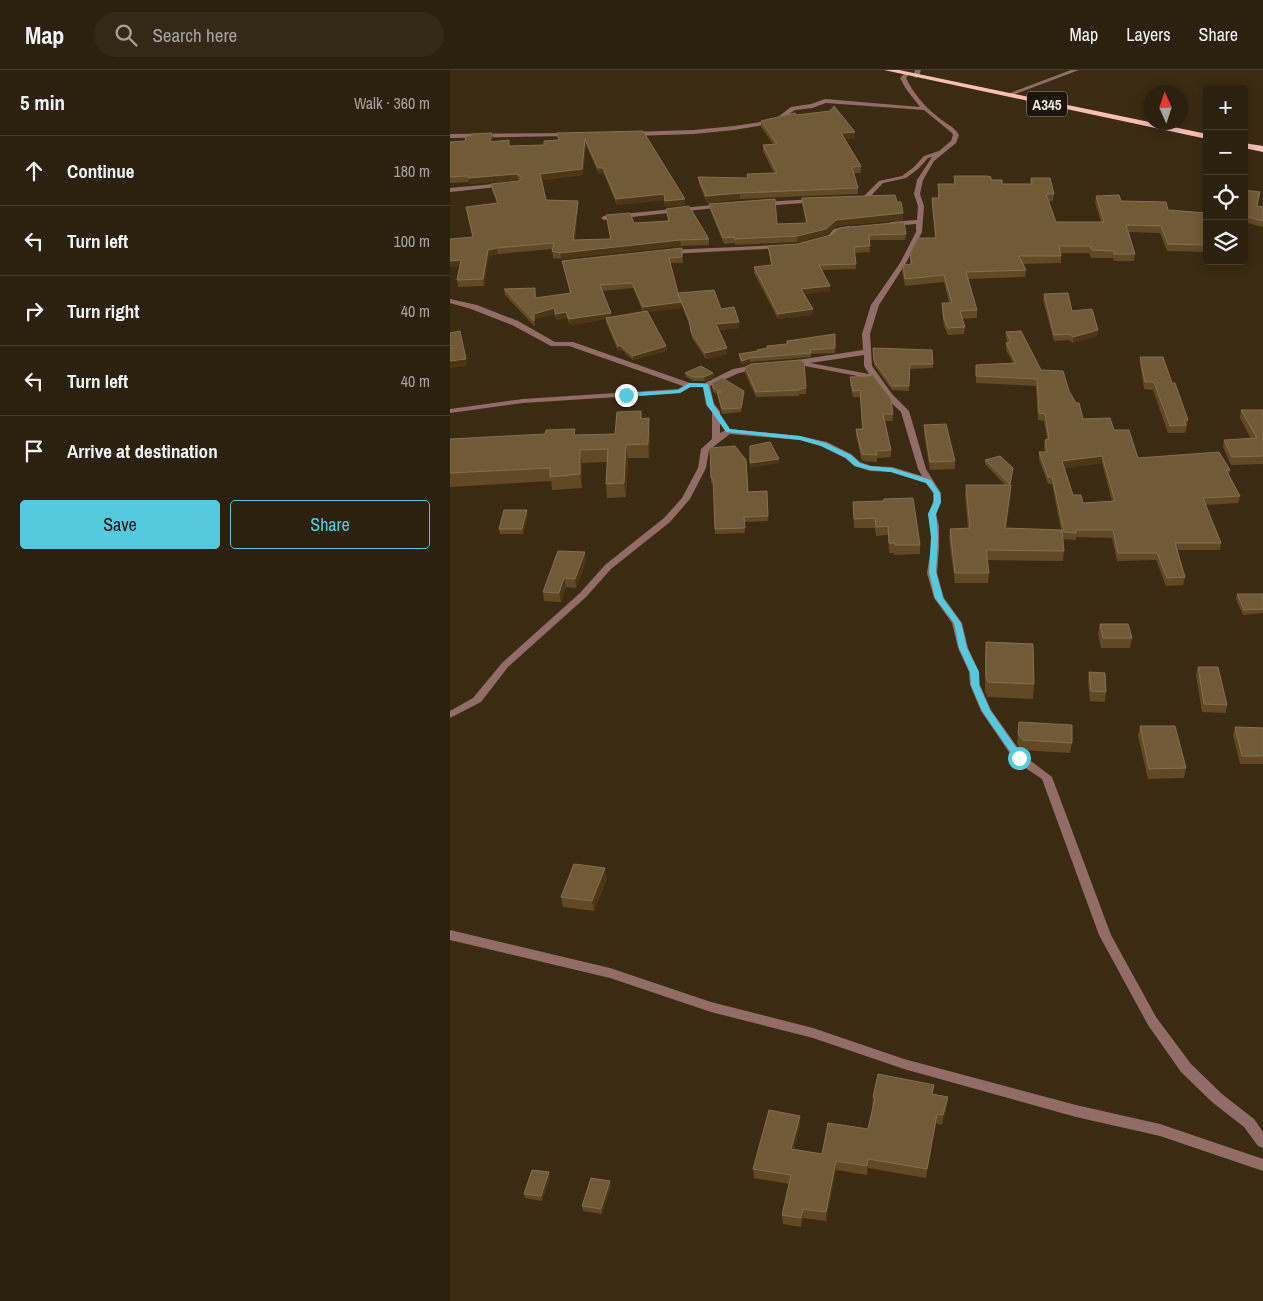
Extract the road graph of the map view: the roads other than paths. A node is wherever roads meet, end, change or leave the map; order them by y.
1 (888, 70) edge
2 (1076, 70) edge
3 (913, 73) edge
4 (1008, 95) junction
5 (916, 98) junction
6 (900, 108) junction
7 (927, 109) junction
8 (575, 134) edge
9 (627, 134) edge
10 (450, 136) edge
11 (1203, 136) edge
12 (1248, 146) edge
13 (1263, 149) edge
14 (943, 152) junction
15 (508, 185) edge
16 (450, 190) edge
17 (846, 199) edge
18 (826, 200) edge
19 (731, 204) edge
20 (754, 204) edge
21 (604, 218) edge
22 (920, 222) junction
23 (880, 226) edge
24 (854, 228) edge
25 (813, 243) edge
26 (787, 247) edge
27 (661, 253) edge
28 (450, 301) edge
29 (867, 352) junction
30 (794, 362) junction
31 (778, 363) edge
32 (769, 364) edge
33 (875, 377) junction
34 (689, 385) junction
35 (706, 385) junction
36 (450, 411) edge
37 (716, 412) junction
38 (728, 431) junction
39 (716, 439) junction
40 (929, 481) junction
41 (450, 715) edge
42 (450, 935) edge
43 (1263, 1142) edge
44 (1263, 1165) edge

1 - 3 highway, A345
2 - 4 street
3 - 4 highway, A345
3 - 5 street
4 - 11 highway, A345
5 - 6 street
5 - 7 street
6 - 7 street
6 - 9 street
7 - 14 street
8 - 10 street
12 - 13 highway
14 - 17 street
14 - 22 street
15 - 16 street
18 - 20 street
19 - 21 street
22 - 23 street
22 - 29 street
24 - 25 street
26 - 27 street
28 - 34 street
29 - 30 street
29 - 33 street
30 - 31 street
30 - 33 street
32 - 35 street
33 - 40 street
34 - 35 street
34 - 36 street
35 - 37 street
37 - 38 street
37 - 39 street
38 - 39 street
38 - 40 street
39 - 41 street
40 - 43 street
42 - 44 street

